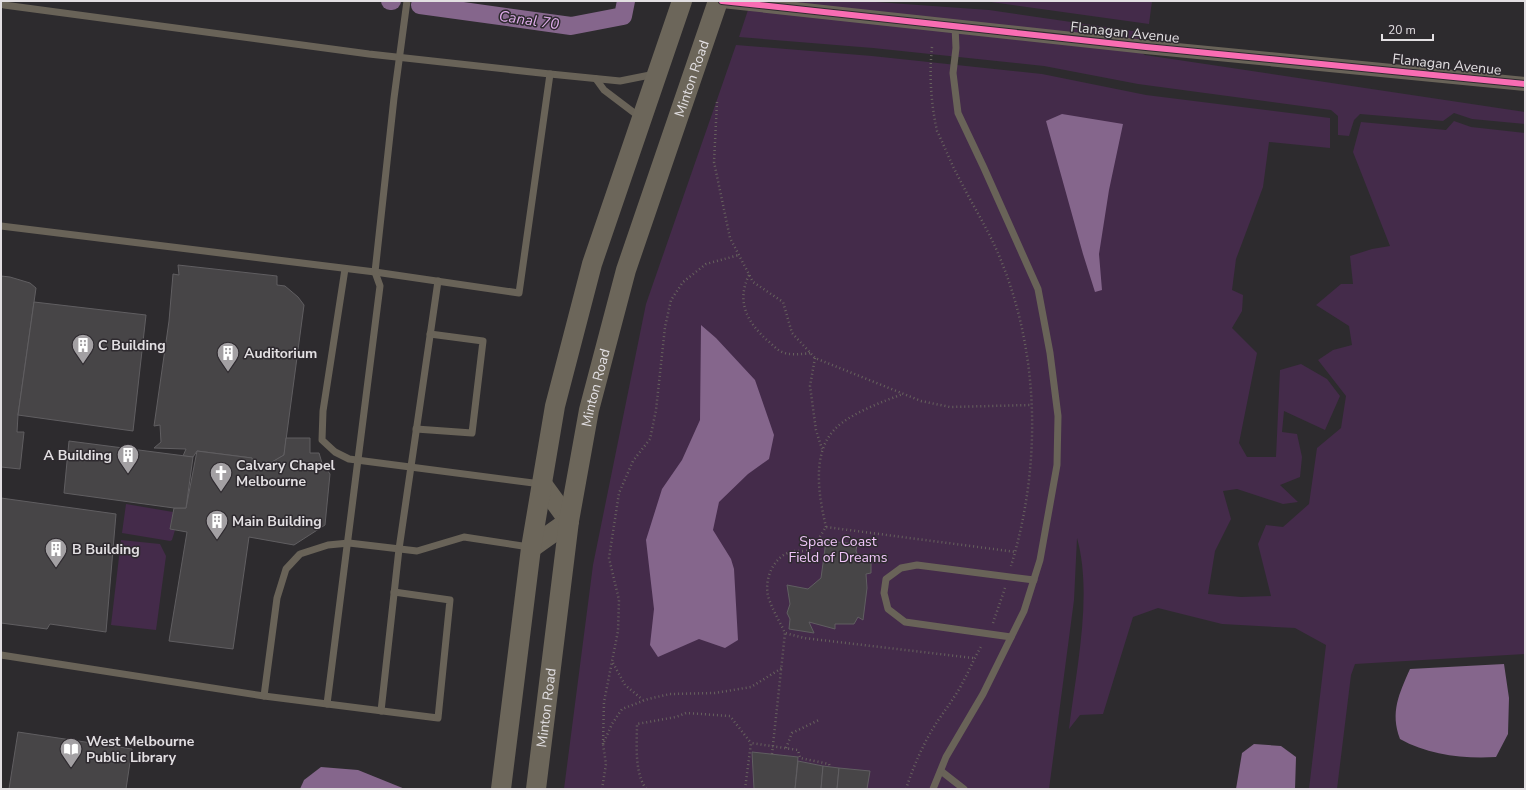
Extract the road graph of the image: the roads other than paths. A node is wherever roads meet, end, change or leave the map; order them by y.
1 (406, 1) edge
2 (682, 1) edge
3 (718, 1) edge
4 (722, 1) edge
5 (3, 6) edge
6 (955, 26) junction
7 (399, 57) junction
8 (657, 73) junction
9 (550, 74) junction
10 (596, 79) junction
11 (1525, 84) edge
12 (642, 119) junction
13 (1, 226) edge
14 (344, 269) junction
15 (375, 272) junction
16 (438, 281) junction
17 (430, 334) junction
18 (416, 429) junction
19 (359, 461) junction
20 (411, 467) junction
21 (542, 484) junction
22 (569, 521) junction
23 (349, 543) junction
24 (531, 548) junction
25 (399, 549) junction
26 (1034, 580) junction
27 (394, 592) junction
28 (1011, 637) junction
29 (1, 655) edge
30 (264, 696) junction
31 (327, 704) junction
32 (381, 710) junction
33 (941, 771) junction
34 (501, 789) edge
35 (536, 789) edge
36 (934, 789) edge
37 (964, 789) edge

1 - 7 lane
2 - 8 main road
3 - 22 main road, Minton Road
4 - 6 street, Flanagan Avenue
5 - 7 lane
6 - 11 street, Flanagan Avenue
6 - 26 lane
7 - 9 lane
7 - 15 lane
8 - 10 lane
8 - 12 main road
9 - 10 lane
9 - 16 lane
10 - 12 lane
12 - 21 main road
13 - 14 lane
14 - 15 lane
14 - 19 lane
15 - 16 lane
15 - 19 lane
16 - 17 lane
17 - 18 lane
17 - 18 lane
18 - 20 lane
19 - 20 lane
19 - 23 lane
20 - 21 lane
20 - 25 lane
21 - 22 main road
21 - 24 main road
22 - 24 main road
22 - 35 main road, Minton Road
23 - 25 lane
23 - 30 lane
23 - 31 lane
24 - 25 lane
24 - 34 main road
25 - 27 lane
26 - 28 lane
26 - 28 lane
27 - 32 lane
27 - 32 lane
28 - 33 lane
29 - 30 lane
30 - 31 lane
31 - 32 lane
33 - 36 lane
33 - 37 lane

